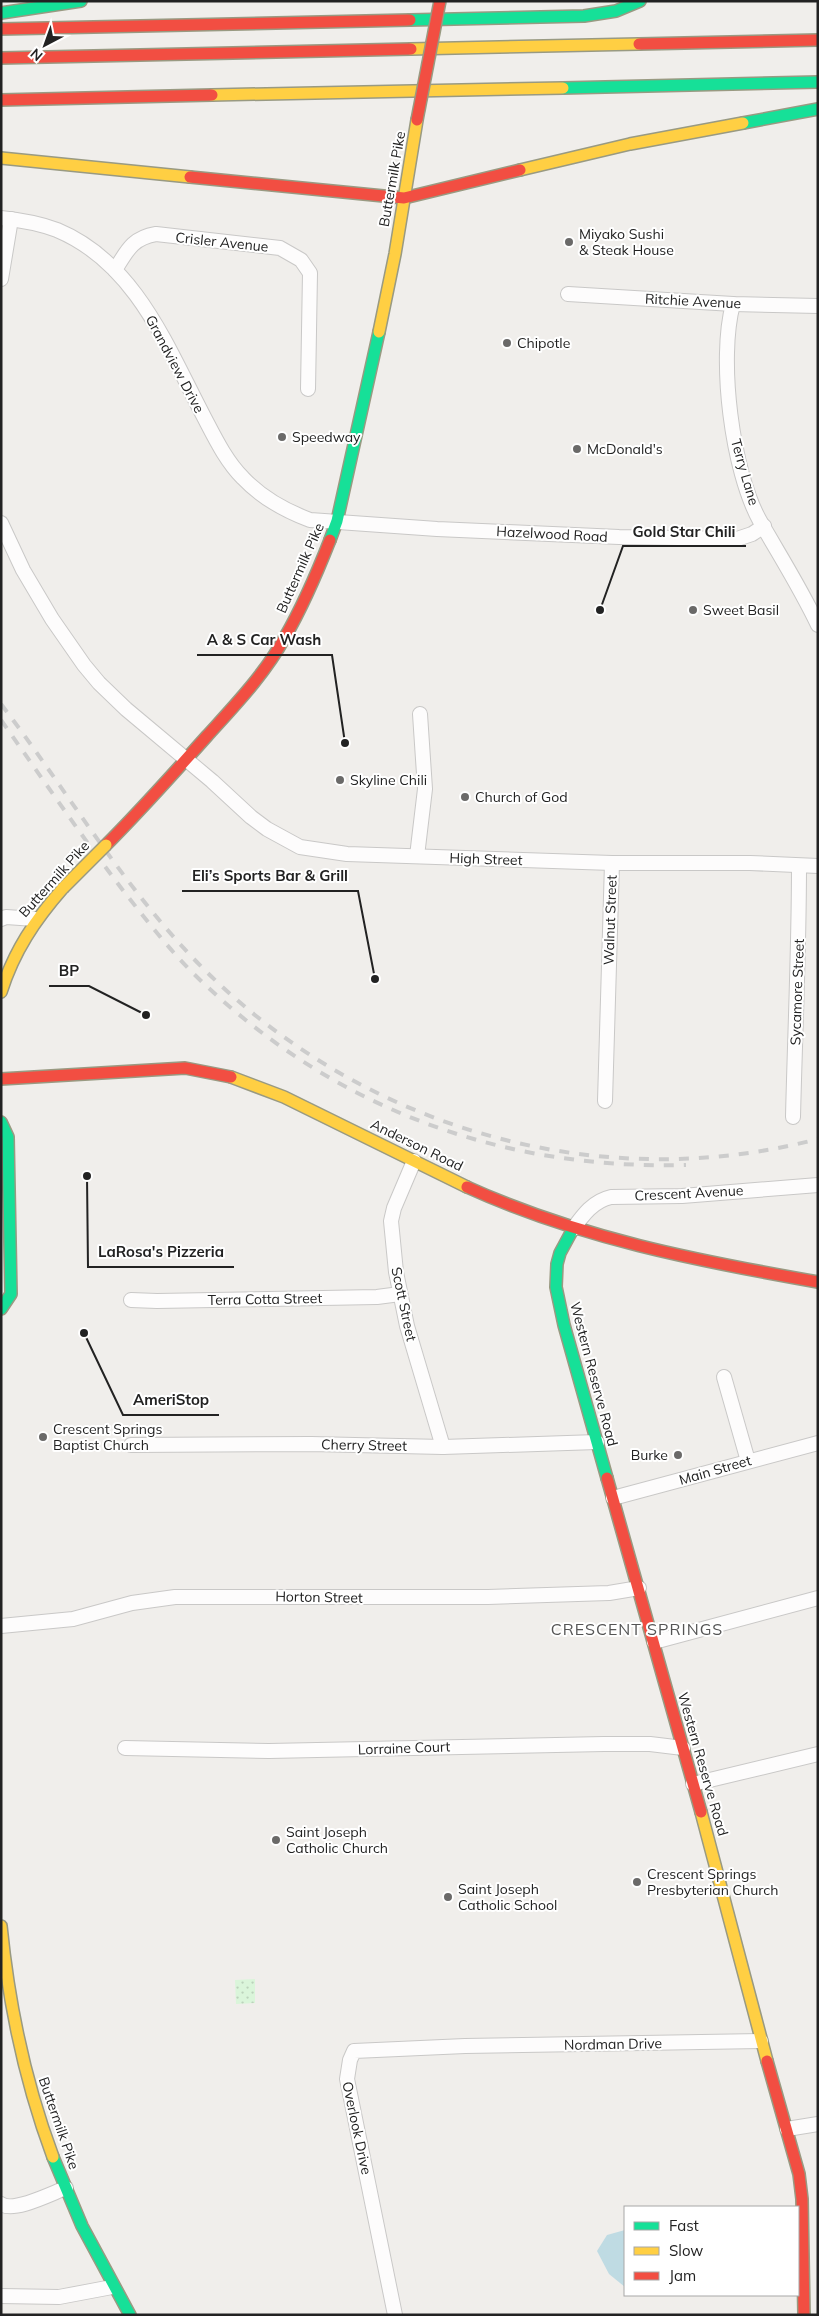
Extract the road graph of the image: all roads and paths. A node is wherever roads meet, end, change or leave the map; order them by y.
1 (81, 1) edge
2 (440, 1) edge
3 (640, 1) edge
4 (1, 13) edge
5 (1, 29) edge
6 (818, 40) edge
7 (1, 58) edge
8 (818, 82) edge
9 (1, 100) edge
10 (818, 109) edge
11 (1, 158) edge
12 (404, 198) junction
13 (6, 218) edge
14 (115, 270) junction
15 (1, 279) edge
16 (568, 294) dead end
17 (733, 304) junction
18 (818, 306) edge
19 (308, 389) dead end
20 (338, 521) junction
21 (1, 523) edge
22 (764, 526) junction
23 (818, 625) edge
24 (420, 714) dead end
25 (186, 759) junction
26 (417, 856) junction
27 (612, 863) junction
28 (799, 866) junction
29 (818, 866) edge
30 (1, 919) edge
31 (35, 919) junction
32 (1, 992) edge
33 (1, 1079) edge
34 (605, 1101) dead end
35 (793, 1117) dead end
36 (1, 1122) edge
37 (414, 1161) junction
38 (818, 1185) edge
39 (573, 1229) junction
40 (818, 1282) edge
41 (400, 1294) junction
42 (131, 1300) dead end
43 (1, 1308) edge
44 (724, 1377) dead end
45 (596, 1442) junction
46 (818, 1443) edge
47 (130, 1445) dead end
48 (443, 1447) junction
49 (748, 1461) junction
50 (613, 1498) junction
51 (639, 1588) junction
52 (818, 1598) edge
53 (1, 1626) edge
54 (654, 1642) junction
55 (125, 1748) dead end
56 (683, 1748) junction
57 (818, 1754) edge
58 (693, 1784) junction
59 (1, 1926) edge
60 (761, 2041) junction
61 (465, 2046) joint
62 (818, 2124) edge
63 (787, 2129) junction
64 (66, 2188) junction
65 (1, 2204) edge
66 (112, 2286) junction
67 (1, 2296) edge
68 (130, 2315) edge
69 (395, 2315) edge
70 (804, 2315) edge

1 - 4 main road
2 - 12 main road, Buttermilk Pike, bridge
3 - 5 main road
6 - 7 main road
8 - 9 main road
10 - 12 main road
11 - 12 main road
12 - 20 main road, Buttermilk Pike
13 - 14 street, Grandview Drive
13 - 15 street
14 - 19 street, Crisler Avenue
14 - 20 street, Grandview Drive
16 - 17 street, Ritchie Avenue
17 - 18 street, Ritchie Avenue
17 - 22 street, Terry Lane
20 - 22 street, Hazelwood Road
20 - 25 main road, Buttermilk Pike
21 - 25 street, High Street
22 - 23 street, Terry Lane
24 - 26 street
25 - 26 street, High Street
25 - 31 main road, Buttermilk Pike, bridge
26 - 27 street, High Street
27 - 28 street, High Street
27 - 34 street, Walnut Street
28 - 29 street, High Street
28 - 35 street, Sycamore Street
30 - 31 street
31 - 32 main road, Buttermilk Pike
33 - 37 main road, Anderson Road
36 - 43 main road
37 - 39 main road, Anderson Road
37 - 41 street, Scott Street
38 - 39 street, Crescent Avenue
39 - 40 main road, Anderson Road
39 - 45 main road, Western Reserve Road
41 - 42 street, Terra Cotta Street
41 - 48 street, Scott Street
44 - 49 street
45 - 48 street, Cherry Street
45 - 50 main road, Western Reserve Road
46 - 49 street, Main Street
47 - 48 street, Cherry Street
49 - 50 street, Main Street
50 - 51 main road, Western Reserve Road
51 - 53 street, Horton Street
51 - 54 main road, Western Reserve Road
52 - 54 street
54 - 56 main road, Western Reserve Road
55 - 56 street, Lorraine Court
56 - 58 main road, Western Reserve Road
57 - 58 street
58 - 60 main road, Western Reserve Road
59 - 64 main road, Buttermilk Pike
60 - 61 street, Nordman Drive
60 - 63 main road, Western Reserve Road
61 - 69 street, Overlook Drive
62 - 63 street
63 - 70 main road, Western Reserve Road
64 - 65 street
64 - 66 main road, Buttermilk Pike
66 - 67 street
66 - 68 main road, Buttermilk Pike

